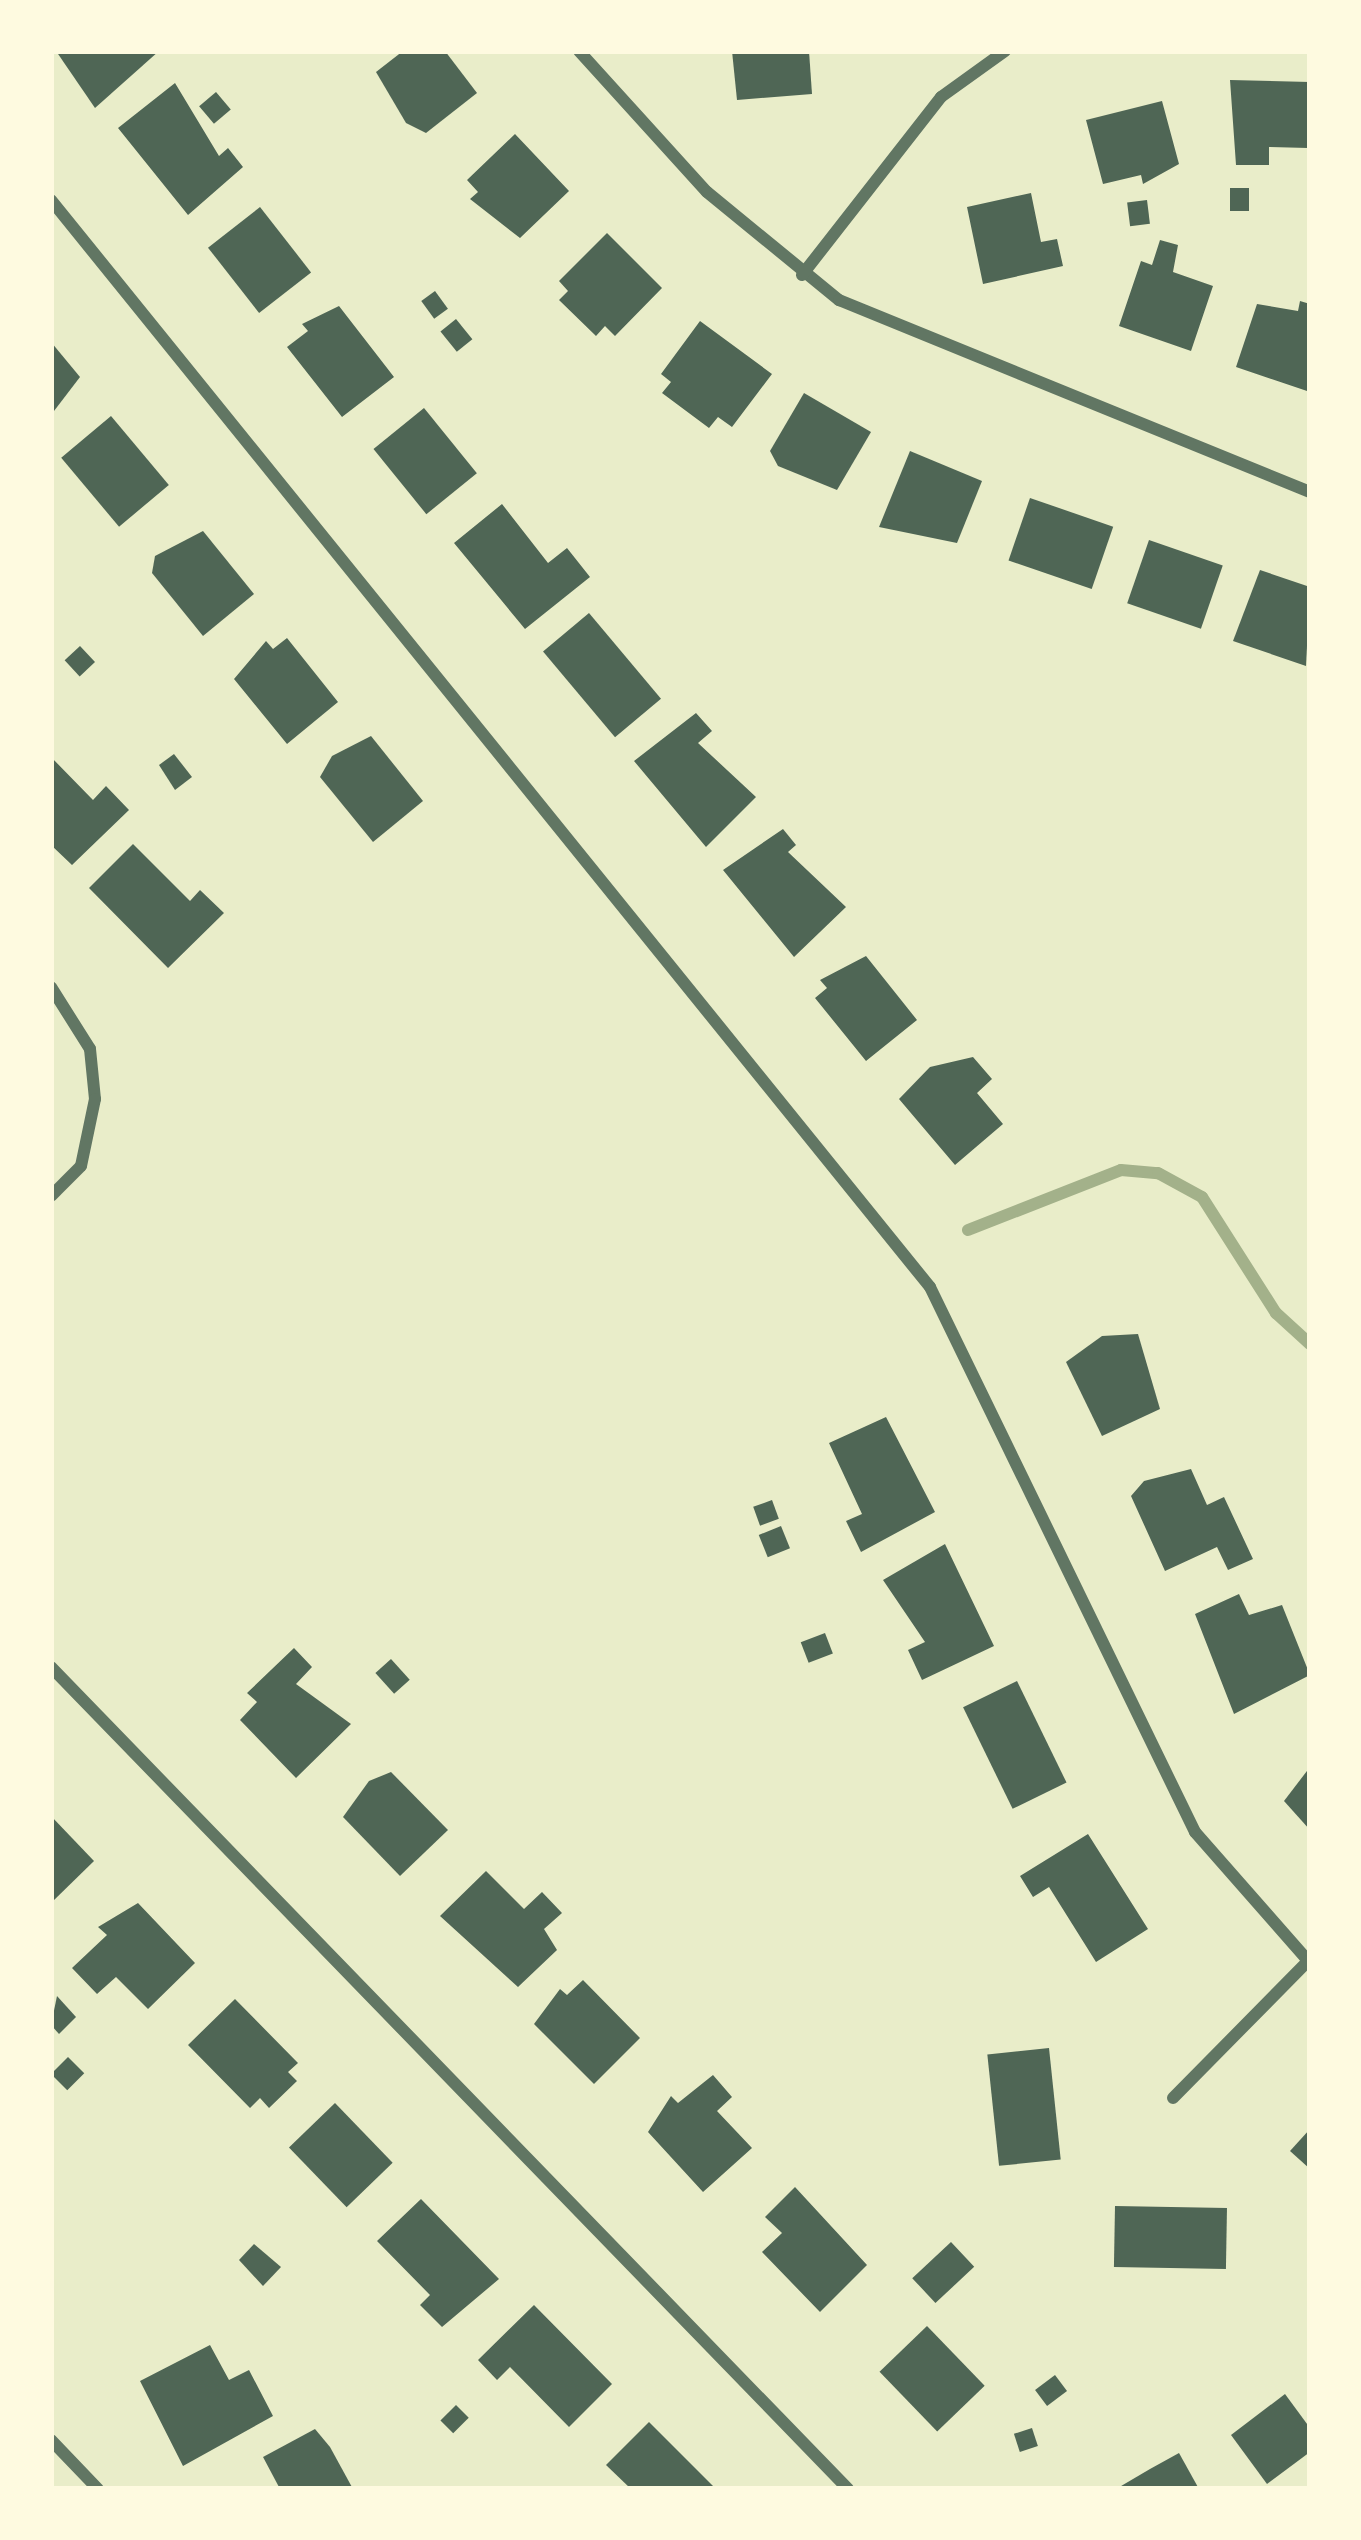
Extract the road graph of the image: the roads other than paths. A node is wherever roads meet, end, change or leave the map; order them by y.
1 (579, 51) edge
2 (1005, 51) edge
3 (51, 200) edge
4 (802, 275) junction
5 (1310, 492) edge
6 (51, 987) edge
7 (51, 1196) edge
8 (51, 1667) edge
9 (1309, 1962) edge
10 (1173, 2098) dead end
11 (51, 2440) edge
12 (98, 2489) edge
13 (848, 2489) edge

1 - 4 street
2 - 4 street
3 - 9 street
4 - 5 street
6 - 7 street
8 - 13 street
9 - 10 street
11 - 12 street

